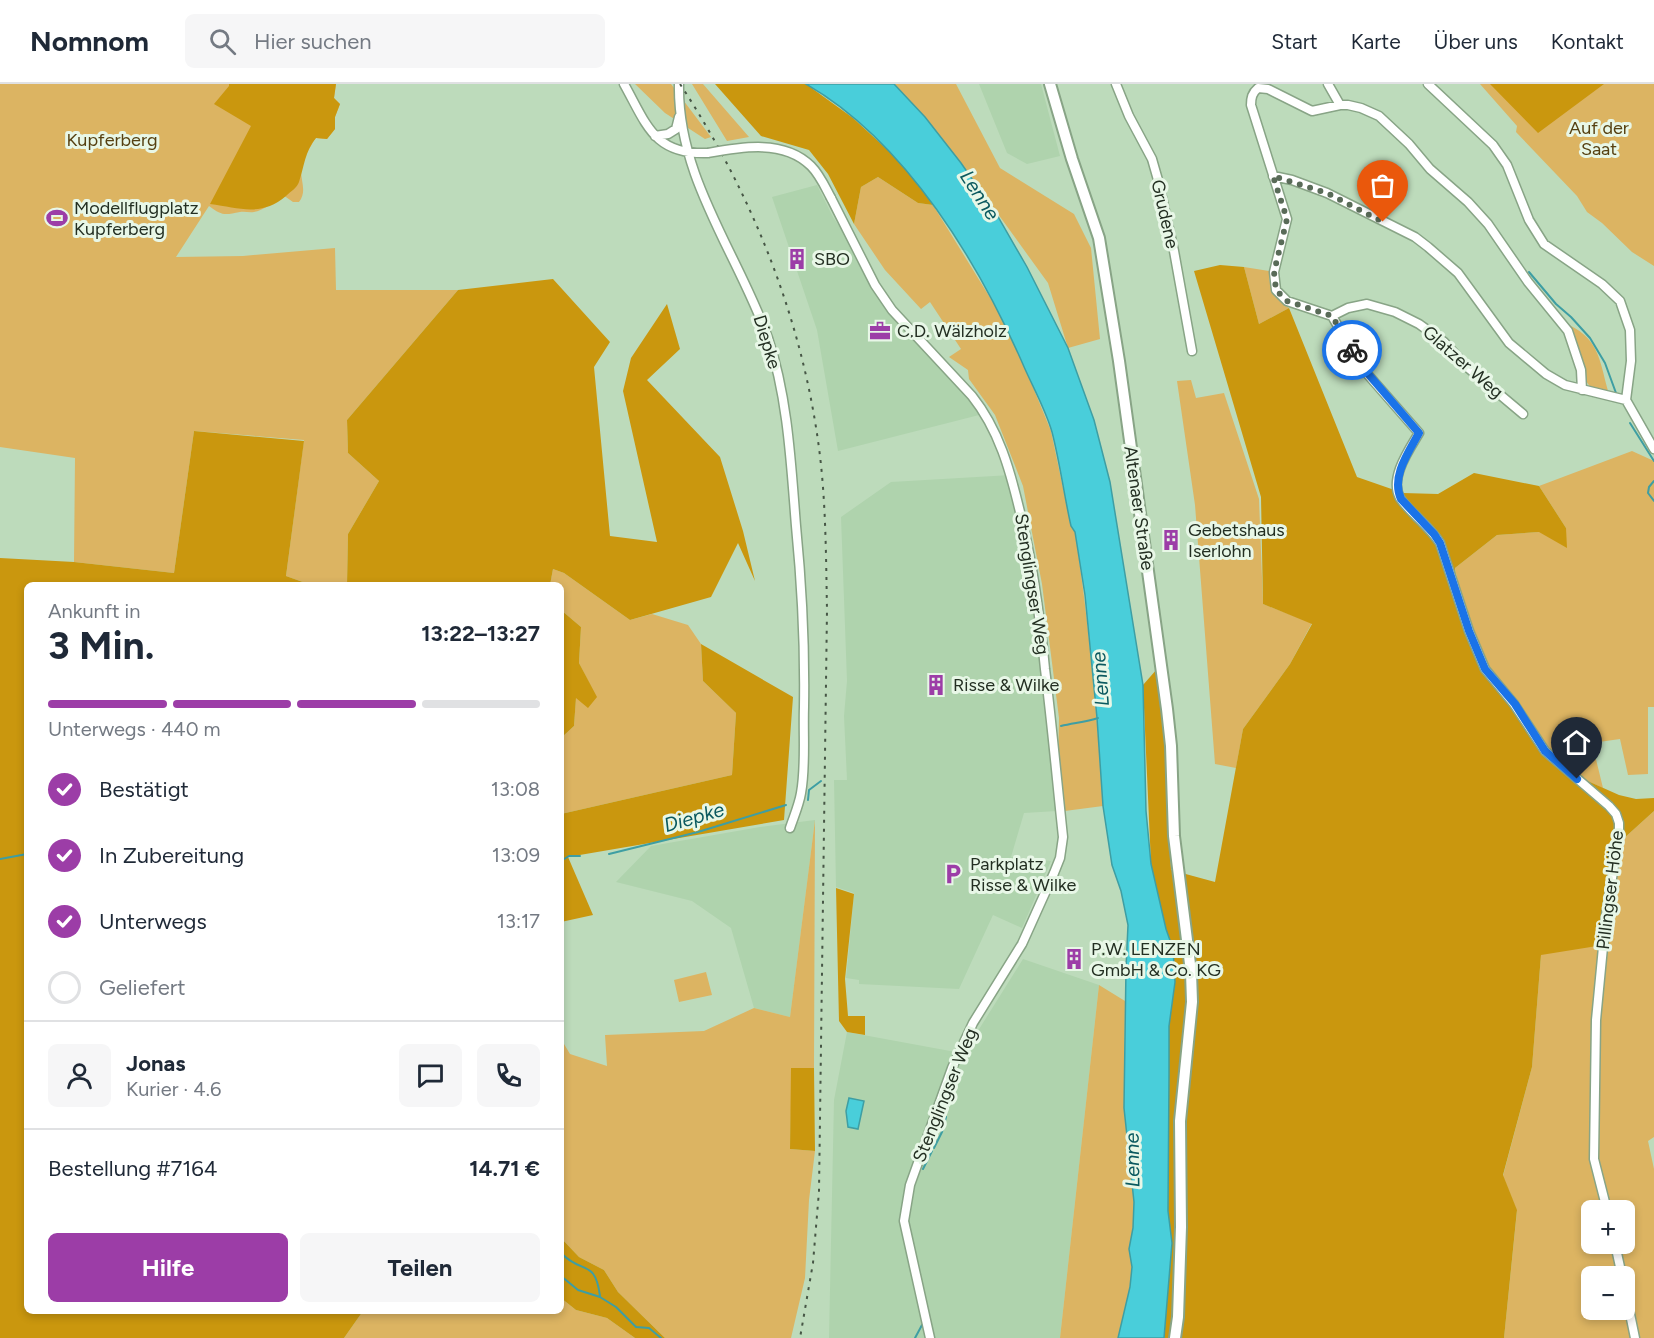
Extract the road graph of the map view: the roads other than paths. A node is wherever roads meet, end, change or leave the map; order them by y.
1 (624, 84) edge
2 (679, 84) edge
3 (1050, 84) edge
4 (1116, 84) edge
5 (1328, 84) edge
6 (1428, 84) edge
7 (1340, 105) junction
8 (680, 114) junction
9 (655, 136) junction
10 (690, 154) junction
11 (1273, 176) junction
12 (1332, 316) junction
13 (1192, 351) dead end
14 (1582, 390) junction
15 (1626, 400) junction
16 (1523, 414) dead end
17 (1419, 433) junction
18 (1430, 437) dead end
19 (1654, 449) edge
20 (790, 828) dead end
21 (1604, 1200) edge
22 (1631, 1320) edge
23 (930, 1338) edge
24 (1175, 1338) edge
25 (1635, 1338) edge

1 - 9 street, Stenglingser Weg
2 - 8 street, Diepke
3 - 24 main road, Altenaer Straße
4 - 13 street, Grudene
5 - 7 street
6 - 15 street
7 - 11 street
7 - 14 street
8 - 9 street
8 - 10 street, Diepke
9 - 10 street, Stenglingser Weg
10 - 20 street, Diepke
10 - 23 street, Stenglingser Weg, bridge
11 - 12 street
11 - 14 street
12 - 16 street, Glatzer Weg
12 - 17 street
14 - 15 street
15 - 19 street
17 - 18 street
17 - 21 street, Pillingser Höhe
22 - 25 street

